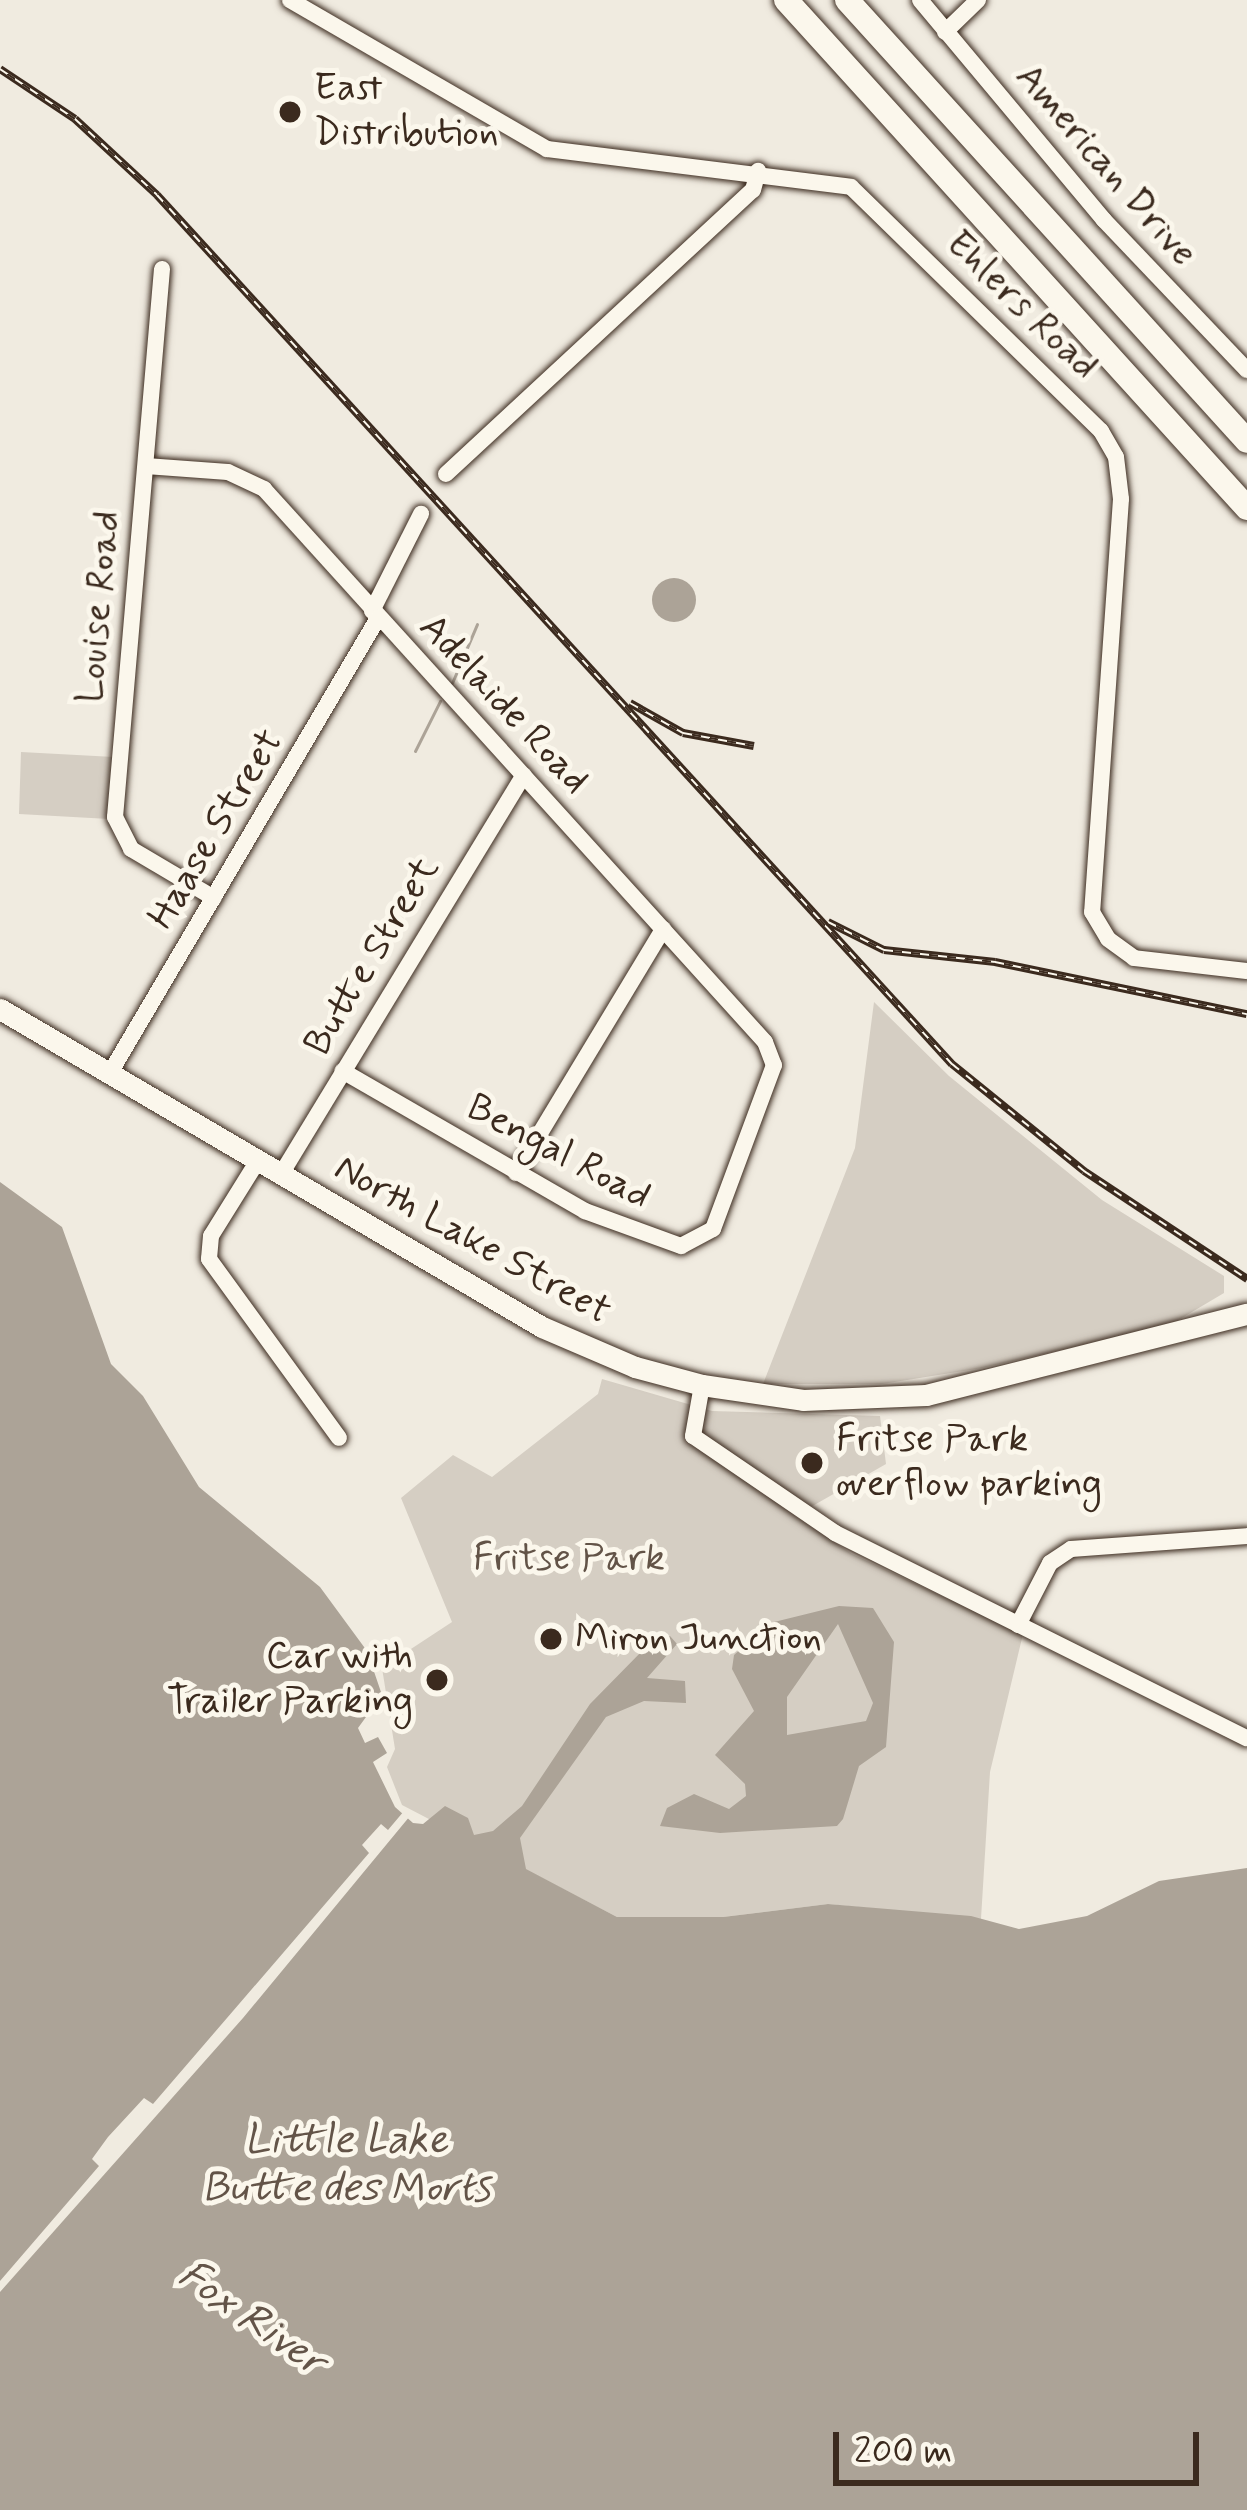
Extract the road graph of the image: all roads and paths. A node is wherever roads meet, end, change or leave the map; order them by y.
1 (290, 0) edge
2 (786, 0) edge
3 (847, 0) edge
4 (920, 0) edge
5 (978, 0) edge
6 (945, 32) junction
7 (758, 171) junction
8 (162, 269) dead end
9 (1247, 370) edge
10 (1247, 441) edge
11 (146, 466) junction
12 (446, 474) dead end
13 (1247, 508) edge
14 (421, 514) dead end
15 (375, 615) junction
16 (524, 775) junction
17 (214, 898) junction
18 (663, 929) junction
19 (1247, 971) edge
20 (0, 1009) edge
21 (773, 1058) joint
22 (343, 1071) junction
23 (110, 1073) junction
24 (257, 1162) junction
25 (516, 1173) junction
26 (280, 1176) junction
27 (1243, 1316) edge
28 (702, 1385) junction
29 (339, 1438) dead end
30 (1247, 1536) edge
31 (1018, 1625) junction
32 (1247, 1738) edge

1 - 7 street, Ehlers Road
2 - 13 highway
3 - 10 highway
4 - 6 street, American Drive
5 - 6 street
6 - 9 street, American Drive
7 - 12 street
7 - 19 street, Ehlers Road
8 - 11 street, Louise Road
11 - 15 street, Adelaide Road
11 - 17 street, Louise Road
14 - 15 street, Haase Street
15 - 16 street, Adelaide Road
15 - 17 street, Haase Street
16 - 18 street, Adelaide Road
16 - 22 street, Butte Street
17 - 23 street, Haase Street
18 - 21 street, Adelaide Road
18 - 25 street
20 - 23 main road, North Lake Street
21 - 25 street, Bengal Road
22 - 25 street, Bengal Road
22 - 26 street, Butte Street
23 - 24 main road, North Lake Street
24 - 26 main road, North Lake Street
24 - 29 street
26 - 28 main road, North Lake Street
27 - 28 main road, North Lake Street
28 - 31 street
30 - 31 street
31 - 32 street

